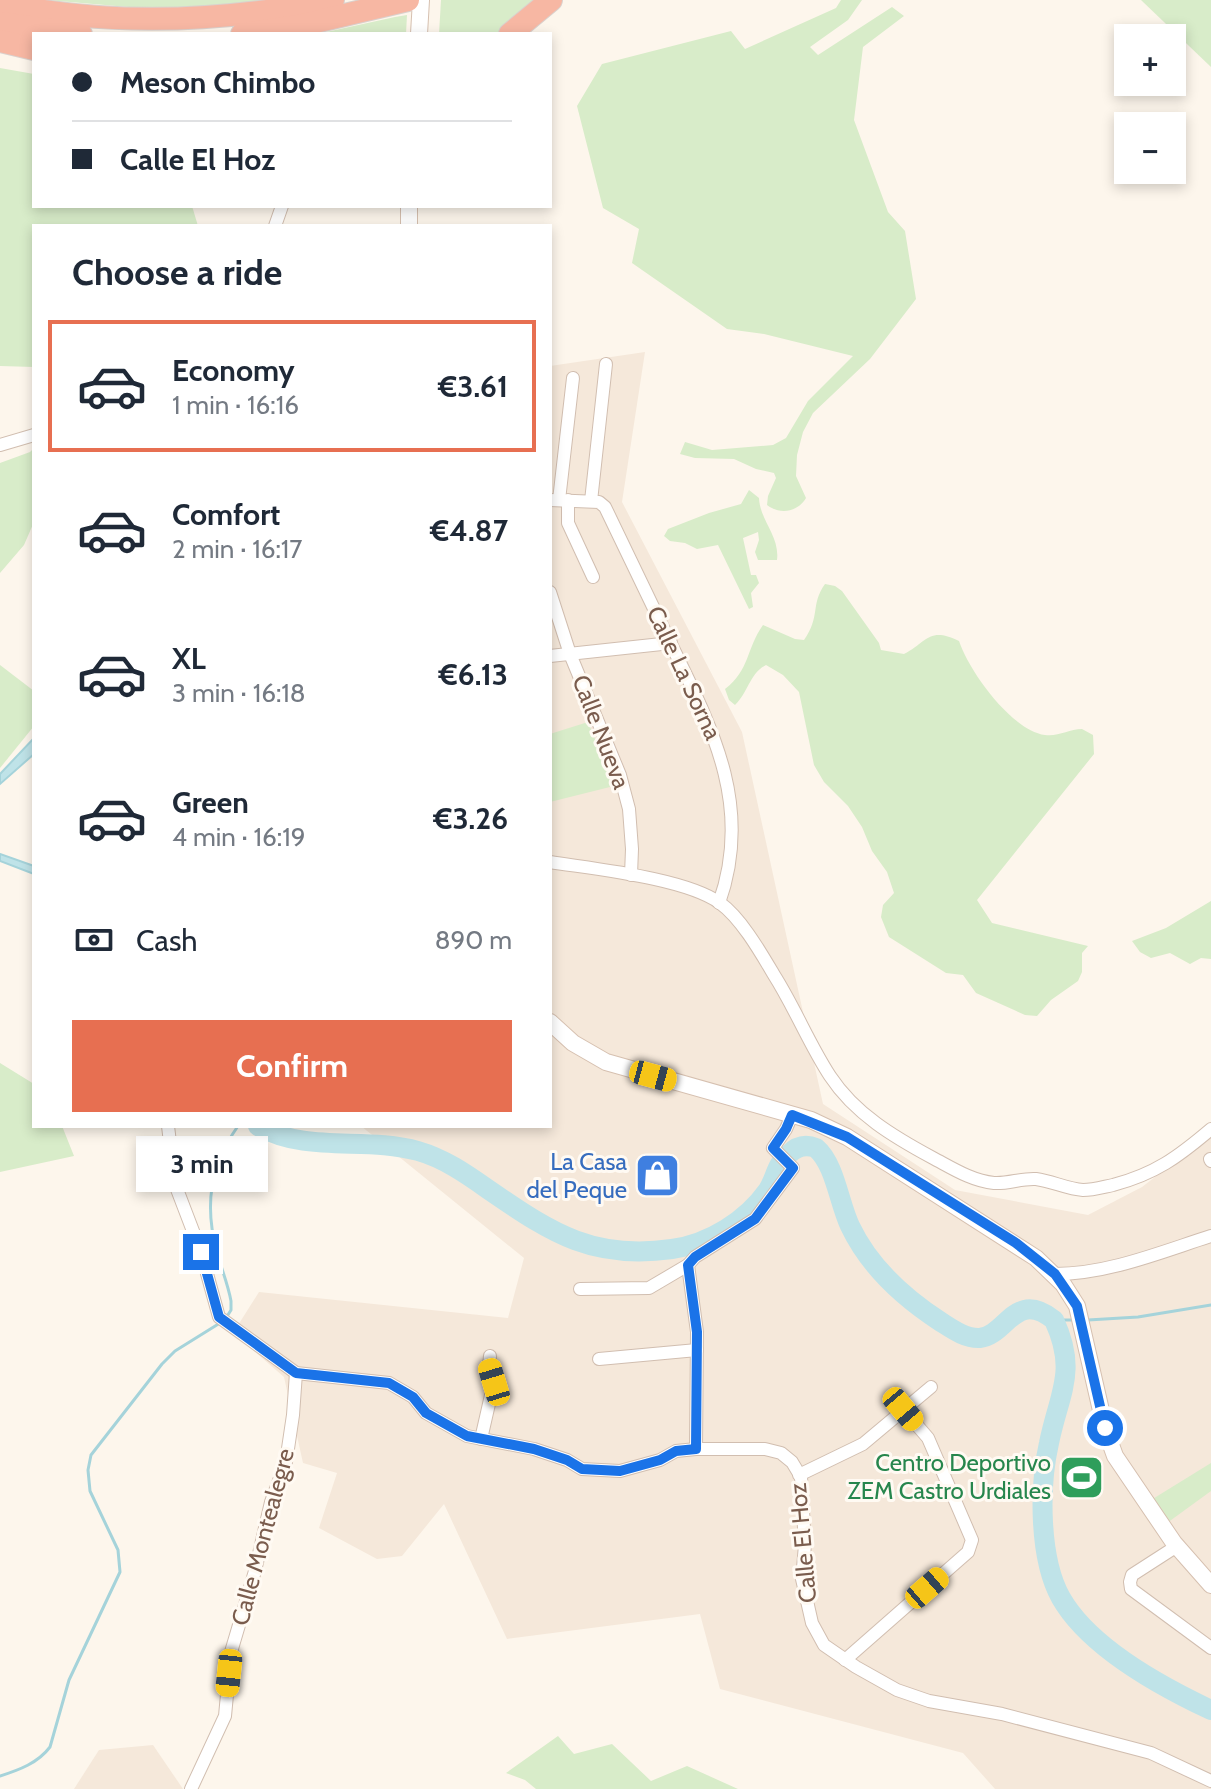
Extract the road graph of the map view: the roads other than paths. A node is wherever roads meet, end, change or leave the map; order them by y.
1 (333, 0) edge
2 (421, 0) edge
3 (429, 0) edge
4 (551, 0) edge
5 (0, 3) edge
6 (399, 3) edge
7 (297, 17) junction
8 (269, 22) junction
9 (0, 23) edge
10 (66, 32) edge
11 (246, 32) edge
12 (419, 32) edge
13 (428, 32) edge
14 (512, 32) edge
15 (0, 41) edge
16 (32, 49) edge
17 (606, 364) dead end
18 (573, 378) dead end
19 (32, 436) edge
20 (0, 445) edge
21 (559, 500) edge
22 (591, 501) junction
23 (593, 577) dead end
24 (552, 598) edge
25 (671, 643) junction
26 (570, 654) junction
27 (552, 656) edge
28 (552, 862) edge
29 (631, 875) junction
30 (719, 903) junction
31 (552, 1024) edge
32 (792, 1115) junction
33 (168, 1128) edge
34 (1211, 1129) edge
35 (1211, 1236) edge
36 (688, 1265) junction
37 (1055, 1274) junction
38 (580, 1289) dead end
39 (697, 1350) junction
40 (490, 1356) dead end
41 (599, 1359) dead end
42 (296, 1373) junction
43 (931, 1387) dead end
44 (903, 1409) junction
45 (481, 1439) junction
46 (696, 1449) junction
47 (799, 1475) junction
48 (1177, 1546) junction
49 (1211, 1585) edge
50 (1211, 1648) edge
51 (845, 1660) junction
52 (1211, 1781) edge
53 (191, 1789) edge

1 - 7 highway
2 - 12 street
3 - 13 street
4 - 14 highway
5 - 8 highway
6 - 7 highway
7 - 8 highway
8 - 11 highway
9 - 10 highway
15 - 16 highway
17 - 22 street
18 - 21 street
19 - 20 street
21 - 22 street
21 - 23 street
22 - 25 street, Calle La Sorna
24 - 26 street, Calle Nueva
25 - 26 street
25 - 30 street, Calle La Sorna
26 - 27 street
26 - 29 street, Calle Nueva
28 - 29 street
29 - 30 street
30 - 34 street
31 - 32 street
32 - 36 street
32 - 37 street
33 - 42 street, Calle El Hoz
35 - 37 street
36 - 38 street
36 - 39 street
37 - 48 street
39 - 41 street
39 - 46 street
40 - 45 street
42 - 45 street, Calle El Hoz
42 - 53 street, Calle Montealegre
43 - 44 street
44 - 47 street
44 - 51 street
45 - 46 street, Calle El Hoz
46 - 47 street, Calle El Hoz
47 - 51 street, Calle El Hoz
48 - 49 street
48 - 50 street
51 - 52 street, Calle El Hoz

